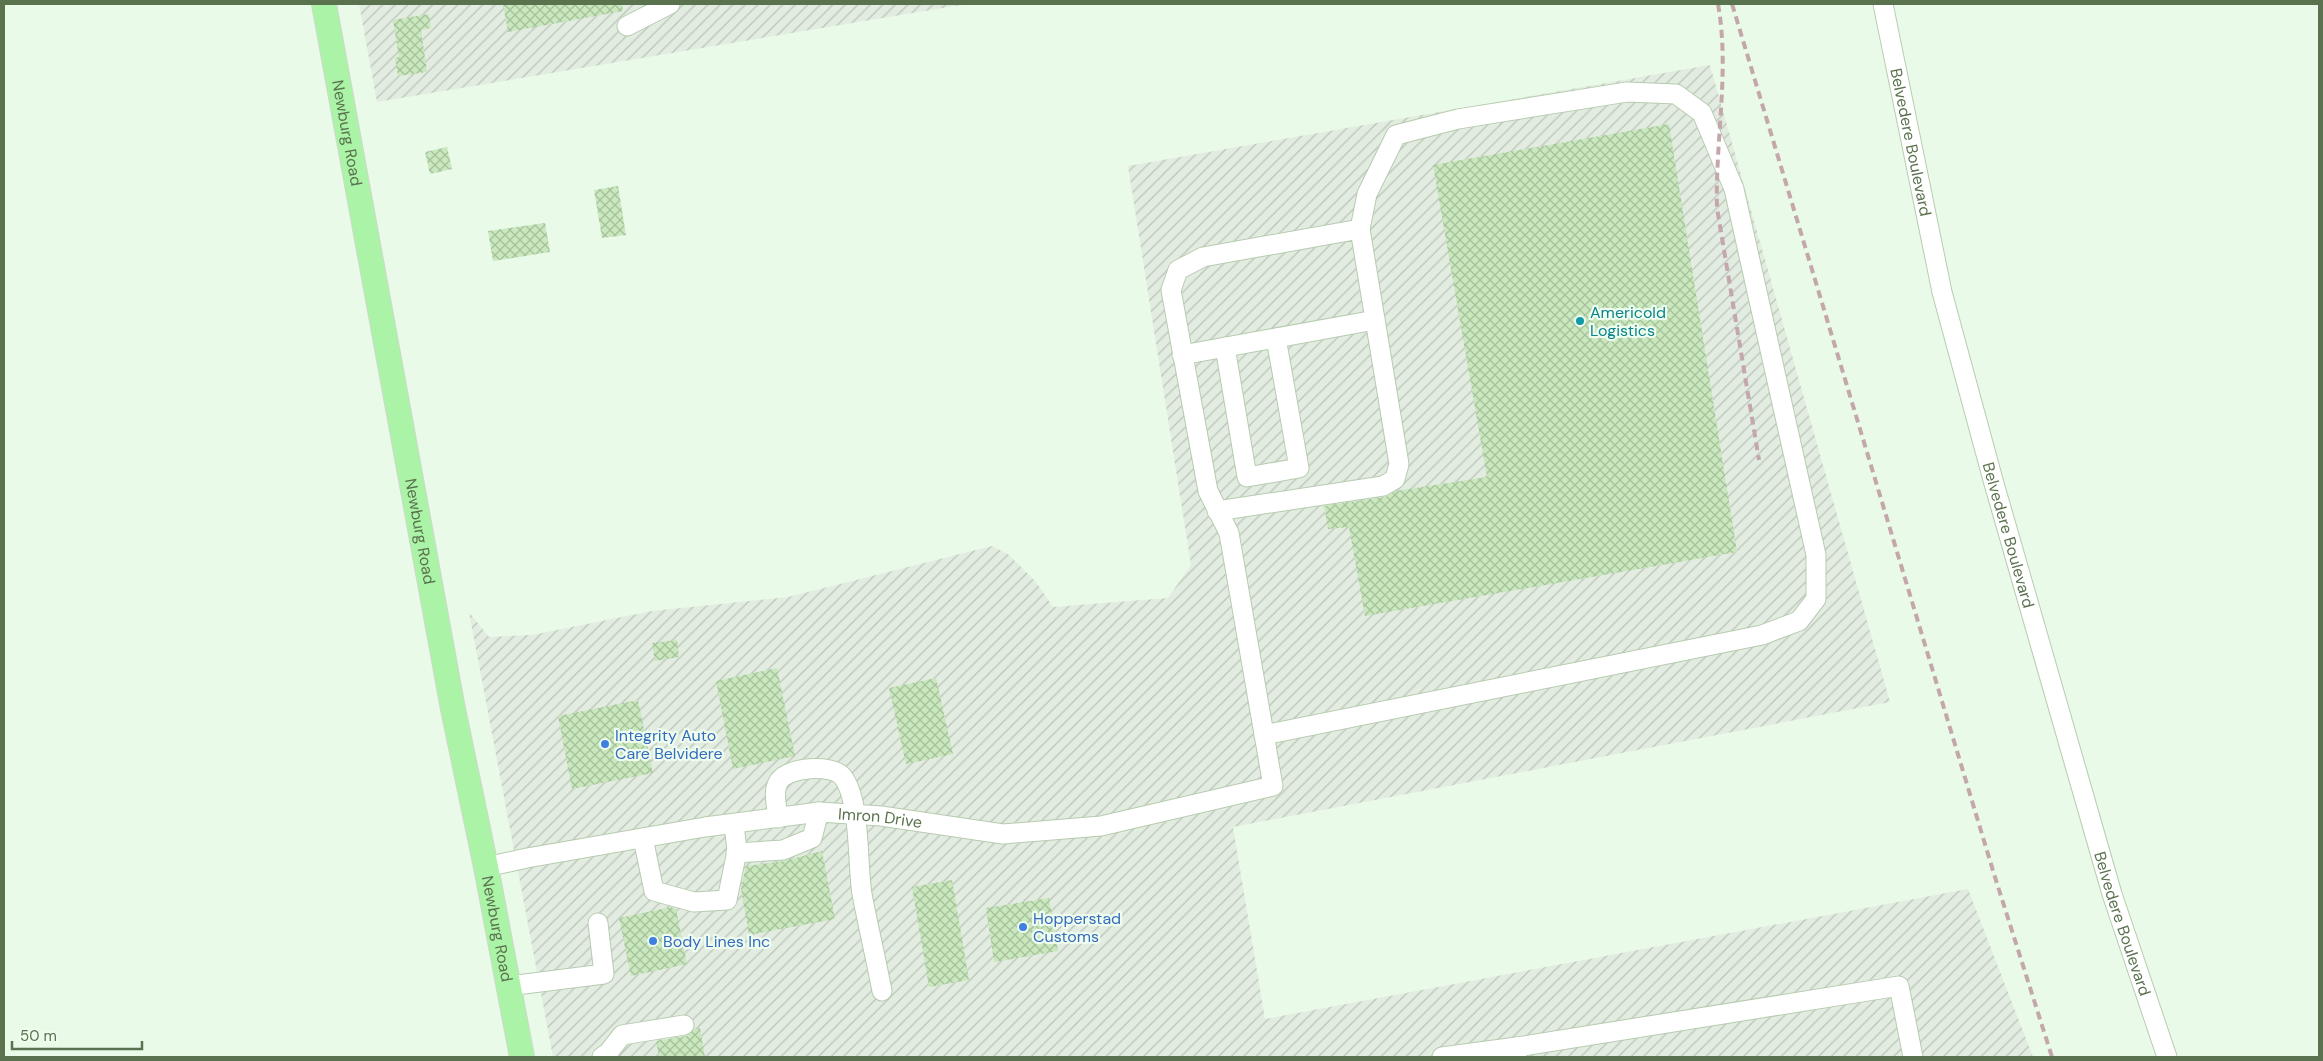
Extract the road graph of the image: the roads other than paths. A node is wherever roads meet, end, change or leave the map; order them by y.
1 (324, 4) edge
2 (670, 4) edge
3 (1882, 4) edge
4 (628, 26) dead end
5 (1360, 229) junction
6 (1375, 320) junction
7 (1276, 338) junction
8 (1225, 347) junction
9 (1182, 355) junction
10 (1217, 511) junction
11 (1264, 734) junction
12 (819, 812) junction
13 (854, 814) junction
14 (778, 818) junction
15 (734, 824) junction
16 (643, 838) junction
17 (736, 853) junction
18 (486, 867) junction
19 (598, 923) dead end
20 (508, 986) junction
21 (882, 991) dead end
22 (684, 1025) dead end
23 (1517, 1052) edge
24 (522, 1057) edge
25 (602, 1057) edge
26 (1442, 1057) edge
27 (1913, 1057) edge
28 (2167, 1057) edge

1 - 18 main road, Newburg Road
2 - 4 street
3 - 28 street, Belvedere Boulevard
5 - 6 street
5 - 9 street
5 - 11 street
6 - 7 street
6 - 10 street
7 - 8 street
7 - 8 street
8 - 9 street
9 - 10 street
10 - 11 street
11 - 13 street, Imron Drive
12 - 13 street, Imron Drive
12 - 14 street, Imron Drive
12 - 17 street
13 - 14 street
13 - 21 street
14 - 15 street, Imron Drive
15 - 16 street, Imron Drive
15 - 17 street
16 - 17 street
16 - 18 street, Imron Drive
18 - 20 main road, Newburg Road
19 - 20 street
20 - 24 main road, Newburg Road
22 - 25 street
23 - 26 street
23 - 27 street

